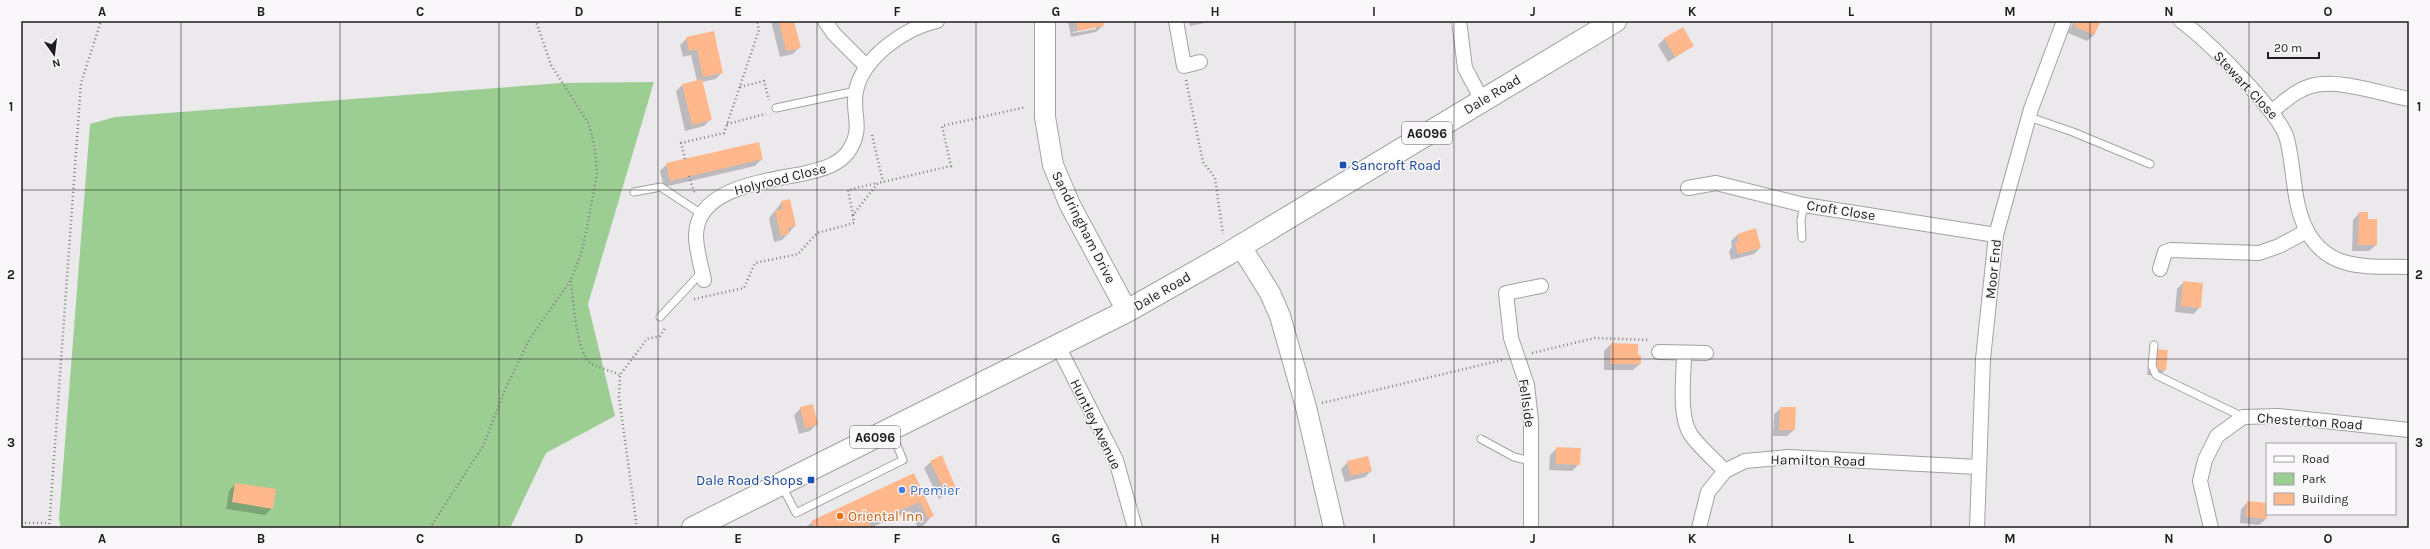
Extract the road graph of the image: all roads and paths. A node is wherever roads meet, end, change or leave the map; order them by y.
1 (101, 21) edge
2 (536, 21) edge
3 (757, 21) edge
4 (825, 21) edge
5 (937, 21) edge
6 (1045, 21) edge
7 (1176, 21) edge
8 (1459, 21) edge
9 (1615, 21) edge
10 (2064, 21) edge
11 (2182, 21) edge
12 (1200, 62) dead end
13 (866, 66) junction
14 (1184, 66) junction
15 (740, 87) junction
16 (856, 91) junction
17 (2409, 99) edge
18 (1482, 100) junction
19 (1044, 103) junction
20 (774, 110) junction
21 (2272, 111) junction
22 (2029, 117) junction
23 (727, 124) junction
24 (871, 132) dead end
25 (685, 159) dead end
26 (2150, 164) dead end
27 (689, 176) dead end
28 (883, 182) junction
29 (878, 183) junction
30 (1688, 188) dead end
31 (634, 192) dead end
32 (1804, 204) junction
33 (706, 211) junction
34 (853, 215) junction
35 (2307, 231) junction
36 (1996, 235) junction
37 (1802, 238) dead end
38 (1233, 250) junction
39 (2409, 267) edge
40 (2160, 269) dead end
41 (703, 275) junction
42 (571, 280) junction
43 (1541, 286) dead end
44 (1127, 311) junction
45 (660, 317) dead end
46 (668, 325) dead end
47 (2154, 345) dead end
48 (1058, 346) junction
49 (1659, 352) joint
50 (1684, 353) junction
51 (1706, 354) dead end
52 (1517, 356) junction
53 (620, 375) junction
54 (1306, 407) junction
55 (2242, 417) junction
56 (891, 430) junction
57 (2409, 430) edge
58 (1481, 439) dead end
59 (1531, 461) junction
60 (1978, 467) junction
61 (1725, 471) junction
62 (781, 484) junction
63 (21, 523) edge
64 (48, 523) junction
65 (49, 528) edge
66 (430, 528) edge
67 (637, 528) edge
68 (692, 528) edge
69 (1135, 528) edge
70 (1334, 528) edge
71 (1531, 528) edge
72 (1699, 528) edge
73 (1978, 528) edge
74 (2211, 528) edge

1 - 64 path
2 - 42 path
3 - 15 path
4 - 13 street
5 - 13 street, Holyrood Close
6 - 19 street, Sandringham Drive
7 - 14 street
8 - 18 street
9 - 18 main road, Dale Road / A6096
10 - 22 street, Moor End
11 - 21 street, Stewart Close
12 - 14 street
13 - 16 street, Holyrood Close
14 - 38 path
15 - 20 path
15 - 23 path
16 - 20 lane
16 - 33 street, Holyrood Close
17 - 21 street
18 - 38 main road, Dale Road / A6096
19 - 28 path
19 - 44 street, Sandringham Drive
20 - 23 path
21 - 35 street, Stewart Close
22 - 26 lane
22 - 36 street, Moor End
23 - 25 path
24 - 28 path
27 - 33 path
28 - 29 path
29 - 34 path
29 - 34 path
30 - 32 street, Croft Close
31 - 33 lane
32 - 36 street, Croft Close
32 - 37 lane
33 - 41 street, Holyrood Close
34 - 41 path
35 - 39 street, Stewart Close
35 - 40 street
36 - 60 street, Moor End
38 - 44 main road, Dale Road / A6096
38 - 54 street
41 - 45 lane
42 - 53 path
42 - 66 path
43 - 52 street, Fellside
44 - 48 main road, Dale Road / A6096
46 - 53 path
47 - 55 lane
48 - 56 main road, Dale Road / A6096
48 - 69 street, Huntley Avenue
49 - 50 street
49 - 52 path
50 - 51 street
50 - 61 street
52 - 54 path
52 - 59 street, Fellside
53 - 67 path
54 - 70 street
55 - 57 street, Chesterton Road
55 - 74 street, Chesterton Road
56 - 62 main road, Dale Road / A6096
56 - 62 lane
58 - 59 lane
59 - 71 street, Fellside
60 - 61 street, Hamilton Road
60 - 73 street, Moor End
61 - 72 street, Hamilton Road
62 - 68 main road, Dale Road / A6096
63 - 64 path
64 - 65 path

